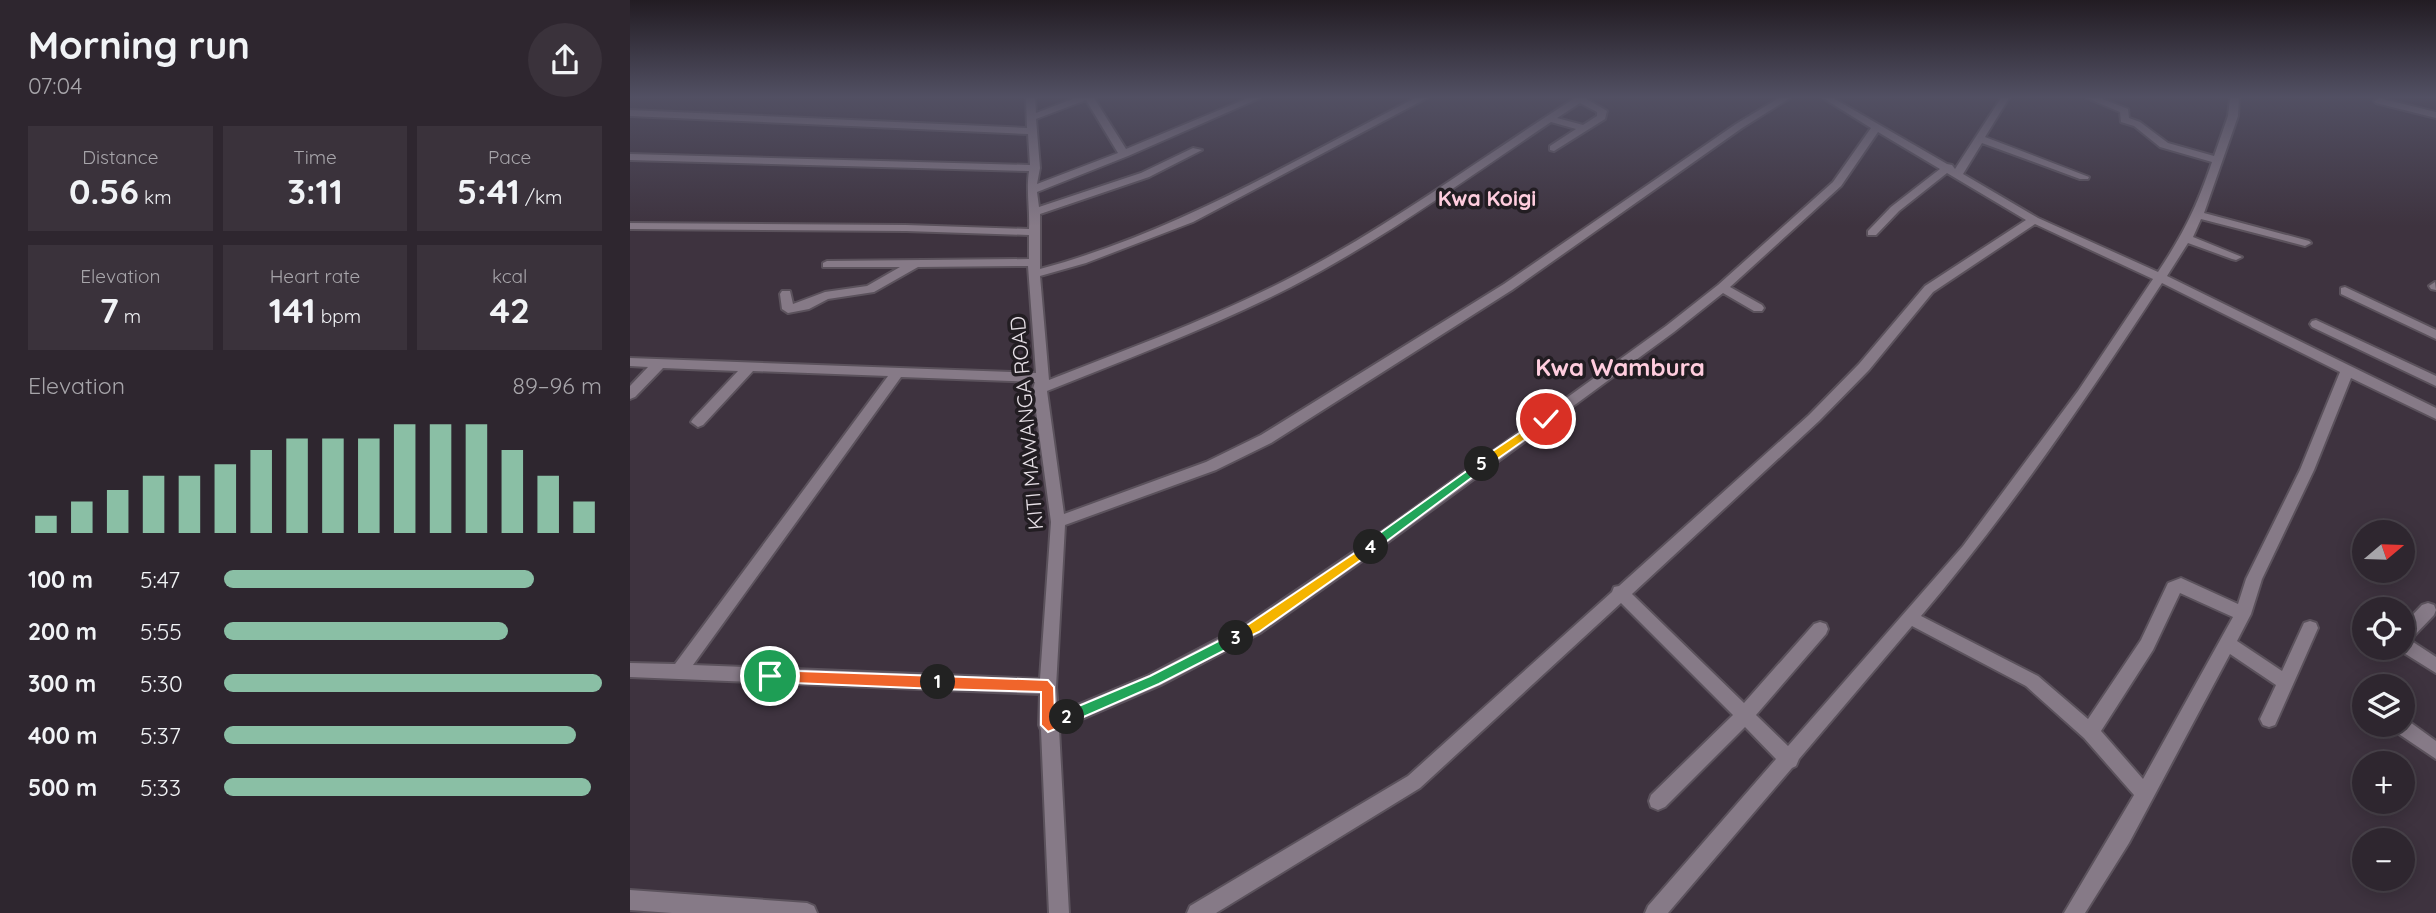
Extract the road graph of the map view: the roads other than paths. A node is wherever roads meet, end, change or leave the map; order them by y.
1 (1033, 141) edge
2 (1116, 141) edge
3 (1155, 141) edge
4 (1341, 141) edge
5 (1515, 141) edge
6 (1564, 141) edge
7 (1719, 141) edge
8 (1867, 141) edge
9 (1901, 141) edge
10 (1980, 141) edge
11 (1985, 141) edge
12 (2158, 141) edge
13 (2224, 141) edge
14 (1554, 148) dead end
15 (1197, 150) dead end
16 (1124, 154) junction
17 (630, 157) edge
18 (2217, 160) junction
19 (1035, 168) junction
20 (1953, 170) junction
21 (2084, 177) dead end
22 (1031, 190) junction
23 (1035, 212) junction
24 (2197, 215) junction
25 (2034, 220) junction
26 (630, 226) edge
27 (1033, 232) junction
28 (1872, 233) dead end
29 (2186, 238) junction
30 (2305, 243) dead end
31 (2236, 257) dead end
32 (916, 263) junction
33 (827, 265) dead end
34 (1034, 268) junction
35 (2161, 278) junction
36 (1722, 288) junction
37 (2345, 291) dead end
38 (786, 294) dead end
39 (1758, 309) dead end
40 (2316, 324) dead end
41 (2436, 335) edge
42 (630, 362) edge
43 (660, 363) junction
44 (750, 366) junction
45 (2347, 372) junction
46 (897, 373) junction
47 (2436, 382) edge
48 (1041, 383) junction
49 (630, 394) edge
50 (2436, 414) edge
51 (698, 422) dead end
52 (1058, 522) junction
53 (1620, 593) junction
54 (2428, 610) dead end
55 (2243, 614) junction
56 (1911, 618) junction
57 (2415, 624) edge
58 (2310, 628) dead end
59 (1820, 629) dead end
60 (2226, 643) junction
61 (2415, 652) edge
62 (2436, 666) edge
63 (630, 670) edge
64 (678, 673) junction
65 (2287, 683) junction
66 (1048, 687) junction
67 (1745, 715) junction
68 (2269, 719) dead end
69 (1048, 725) junction
70 (2090, 732) junction
71 (2415, 736) edge
72 (2436, 751) edge
73 (1790, 760) junction
74 (2145, 794) junction
75 (1658, 801) dead end
76 (630, 900) edge
77 (807, 913) edge
78 (1059, 913) edge
79 (1197, 913) edge
80 (1655, 913) edge
81 (2074, 913) edge

1 - 19 street, KITI MAWANGA ROAD
2 - 16 street
3 - 16 street
4 - 34 street
5 - 48 street
6 - 14 street
7 - 52 street
8 - 36 street
9 - 20 street
10 - 20 street
11 - 21 street
12 - 18 street
13 - 18 street
15 - 23 street
16 - 22 street
17 - 19 street
18 - 24 street
19 - 22 street, KITI MAWANGA ROAD
20 - 25 street
20 - 28 street
22 - 23 street, KITI MAWANGA ROAD
23 - 27 street, KITI MAWANGA ROAD
24 - 29 street
24 - 30 street
25 - 35 street
25 - 53 street
26 - 27 street
27 - 34 street, KITI MAWANGA ROAD
29 - 31 street
29 - 35 street
32 - 33 street
32 - 34 street
32 - 38 street
34 - 48 street, KITI MAWANGA ROAD
35 - 45 street
35 - 56 street
36 - 39 street
36 - 69 street
37 - 41 street
40 - 47 street
42 - 43 street
43 - 44 street
43 - 49 street
44 - 46 street
44 - 51 street
45 - 50 street
45 - 55 street
46 - 48 street
46 - 64 street
48 - 52 street, KITI MAWANGA ROAD
52 - 66 street, KITI MAWANGA ROAD
53 - 67 street
53 - 79 street
54 - 57 street
55 - 60 street
55 - 70 street
56 - 70 street
56 - 73 street
58 - 65 street
59 - 67 street
60 - 65 street
60 - 74 street
61 - 62 street
63 - 64 street
64 - 66 street
65 - 68 street
66 - 69 street, KITI MAWANGA ROAD
67 - 73 street
67 - 75 street
69 - 78 street, KITI MAWANGA ROAD
70 - 74 street
71 - 72 street
73 - 80 street
74 - 81 street
76 - 77 street

